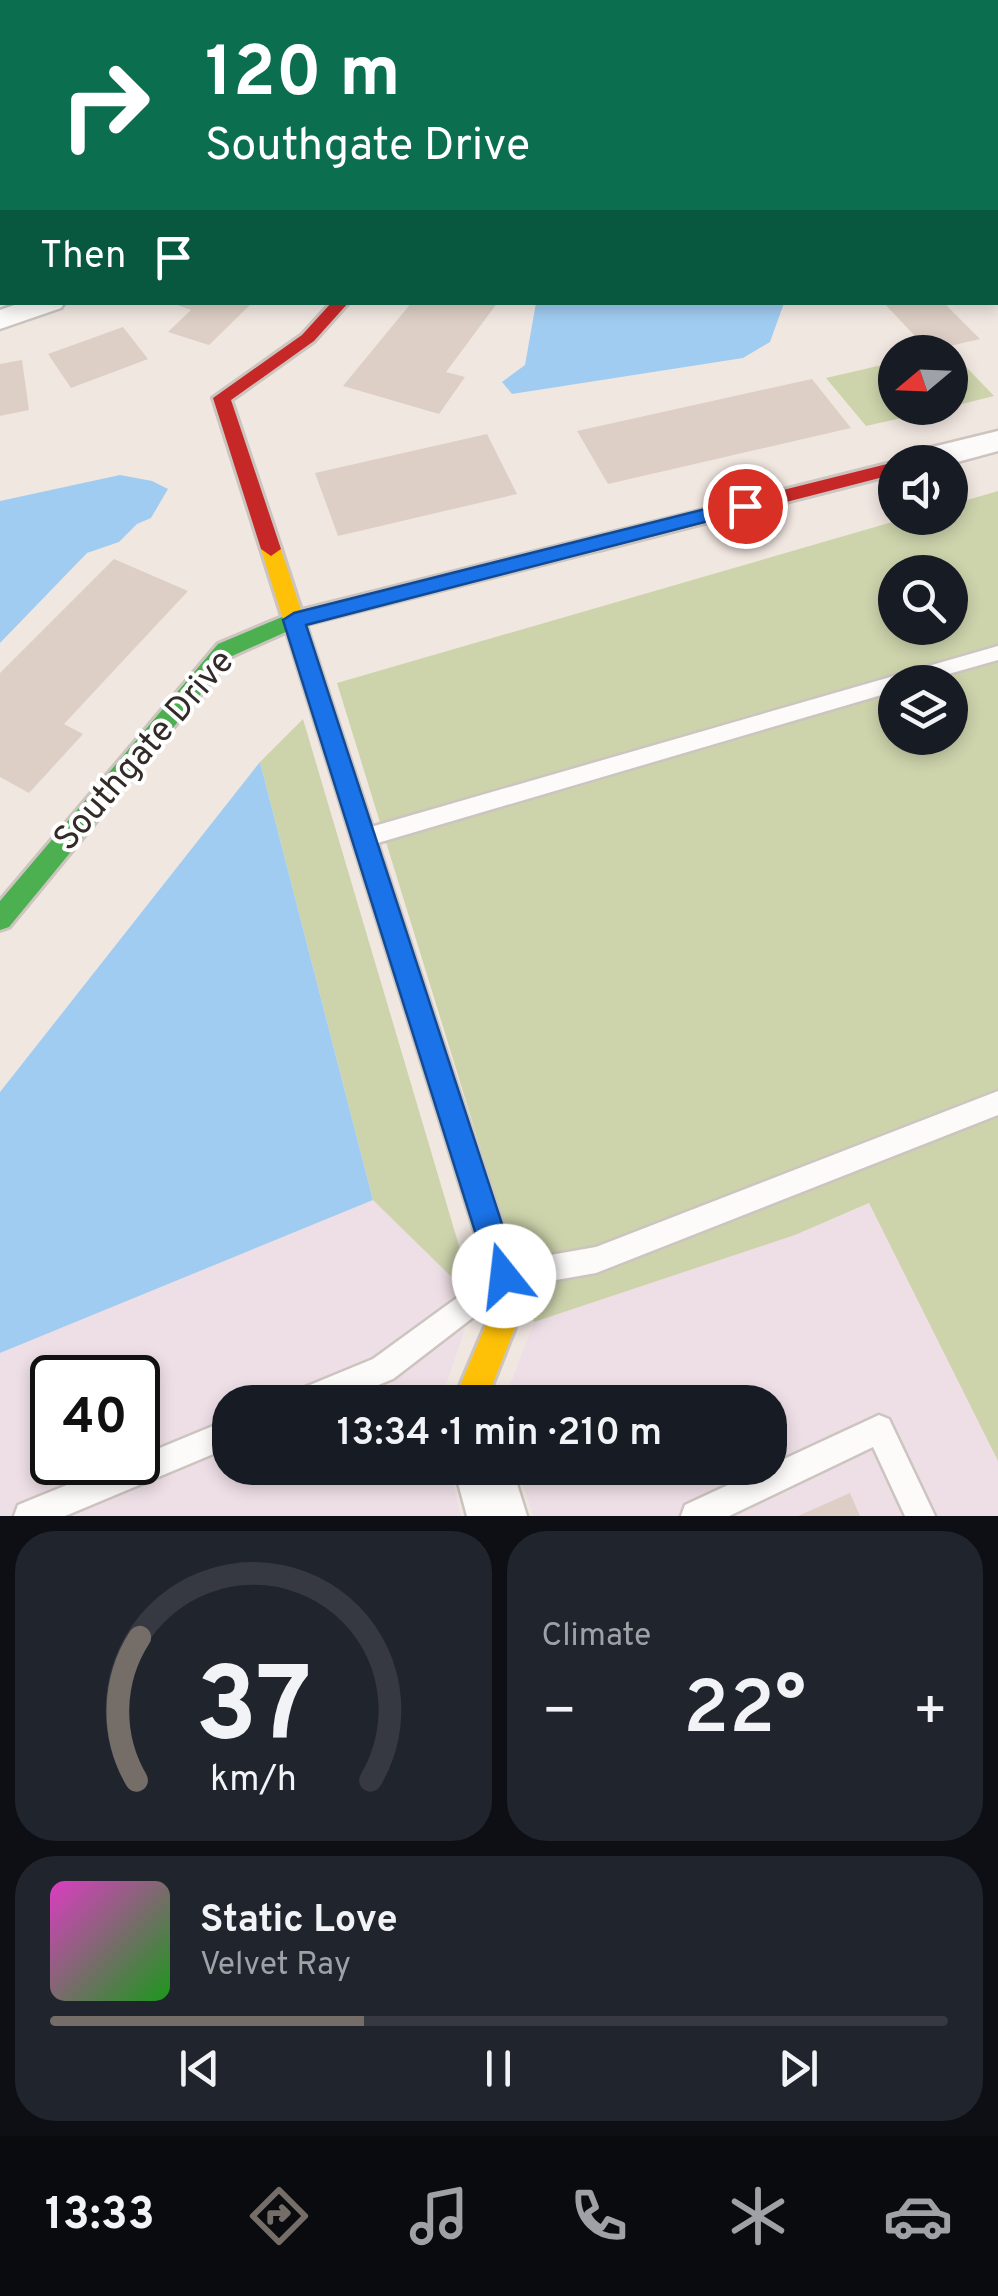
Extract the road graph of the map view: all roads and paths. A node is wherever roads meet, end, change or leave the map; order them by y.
1 (42, 305) edge
2 (338, 305) edge
3 (0, 320) edge
4 (998, 442) edge
5 (968, 449) edge
6 (878, 472) edge
7 (294, 620) junction
8 (998, 653) edge
9 (955, 665) edge
10 (878, 687) edge
11 (364, 838) junction
12 (0, 919) edge
13 (998, 1103) edge
14 (504, 1276) junction
15 (346, 1385) edge
16 (476, 1385) edge
17 (212, 1440) edge
18 (488, 1485) edge
19 (29, 1516) edge
20 (497, 1516) edge
21 (696, 1516) edge
22 (920, 1516) edge

1 - 3 street
2 - 7 street
4 - 5 street
6 - 7 street, Southgate Drive
7 - 11 street
7 - 12 street, Southgate Drive
8 - 9 lane
10 - 11 lane
11 - 14 street
13 - 14 lane
14 - 15 lane
14 - 16 street
17 - 19 lane
18 - 20 street
21 - 22 lane

